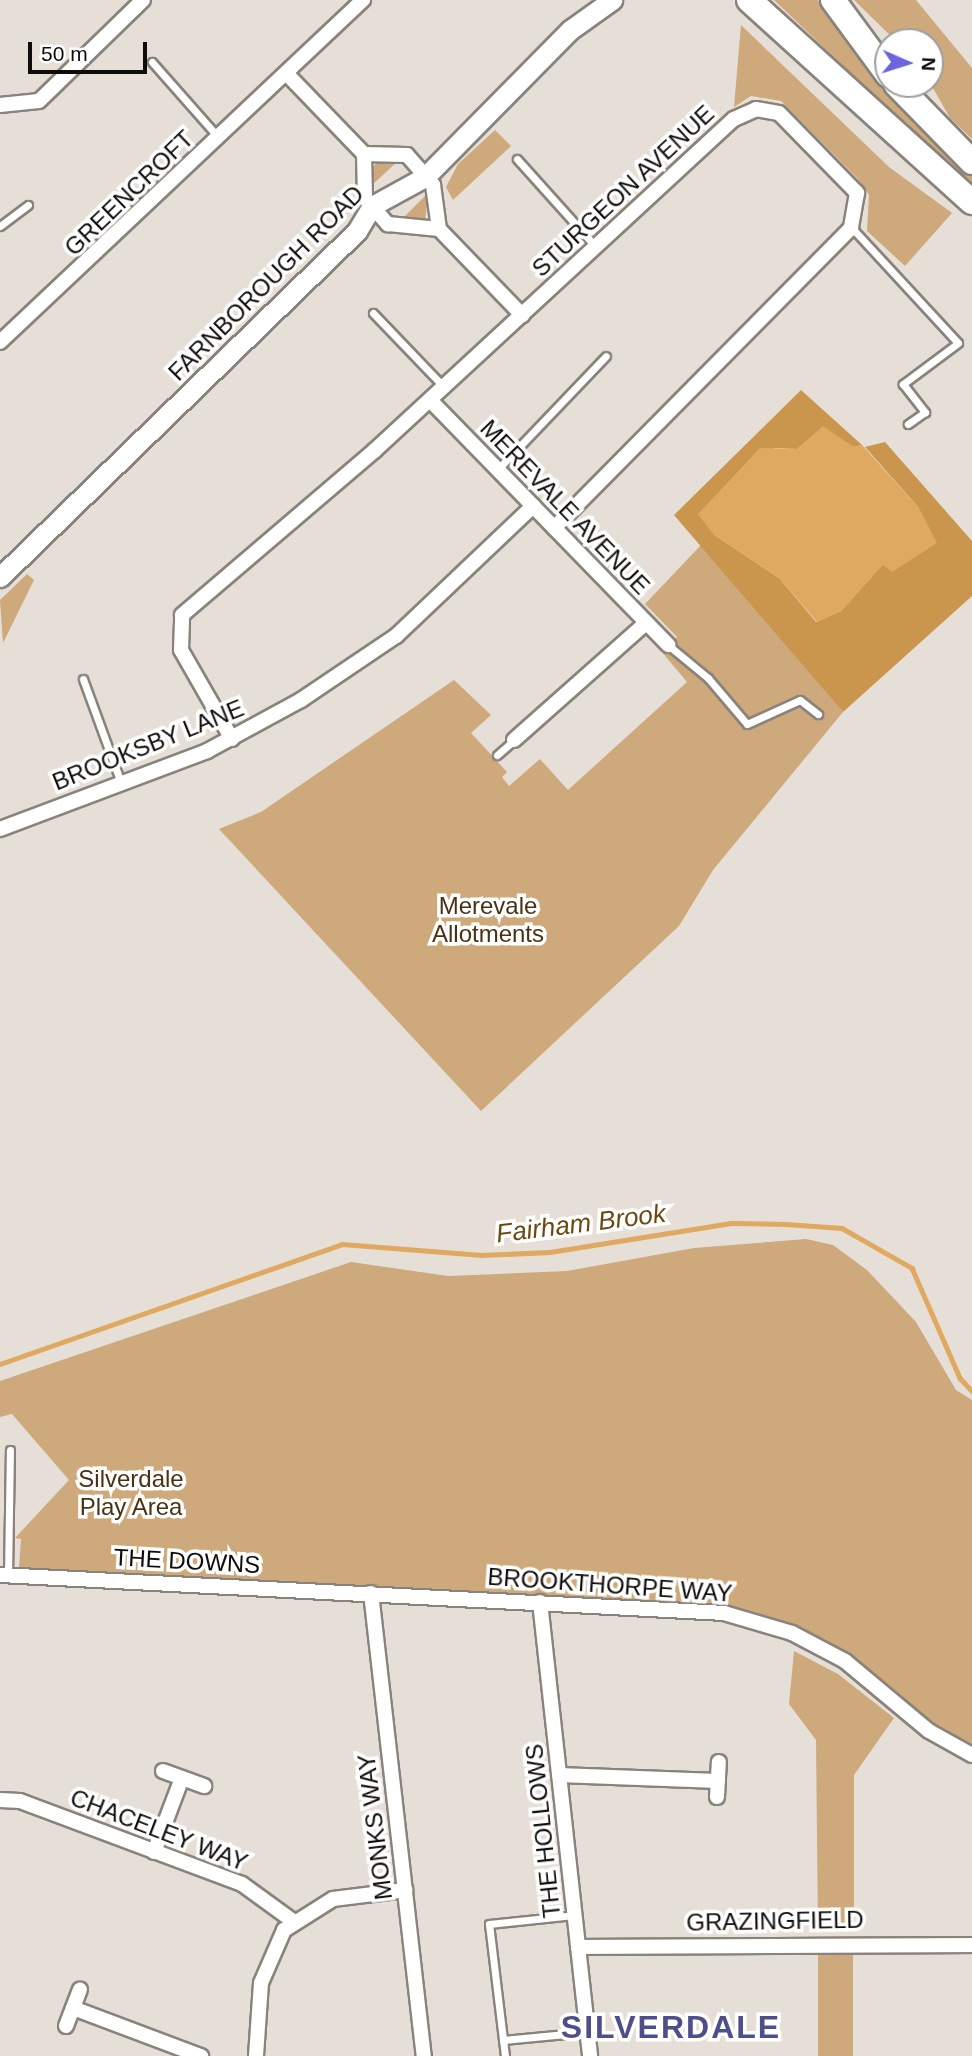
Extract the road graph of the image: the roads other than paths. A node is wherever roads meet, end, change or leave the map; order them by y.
1 (143, 0) edge
2 (363, 0) edge
3 (590, 0) edge
4 (612, 0) edge
5 (749, 0) edge
6 (833, 0) edge
7 (570, 30) junction
8 (874, 56) edge
9 (152, 62) dead end
10 (286, 73) junction
11 (909, 98) edge
12 (0, 105) edge
13 (219, 138) junction
14 (364, 154) junction
15 (517, 159) dead end
16 (972, 162) edge
17 (425, 177) junction
18 (972, 202) edge
19 (28, 205) dead end
20 (372, 206) junction
21 (0, 226) edge
22 (851, 228) junction
23 (439, 229) junction
24 (596, 247) junction
25 (373, 313) dead end
26 (522, 315) junction
27 (0, 342) edge
28 (606, 356) dead end
29 (444, 387) junction
30 (430, 400) junction
31 (908, 424) dead end
32 (497, 470) junction
33 (533, 506) junction
34 (554, 528) junction
35 (0, 577) edge
36 (646, 623) junction
37 (668, 645) joint
38 (83, 680) dead end
39 (818, 714) dead end
40 (232, 739) junction
41 (514, 740) joint
42 (497, 755) dead end
43 (121, 783) junction
44 (0, 829) edge
45 (10, 1450) dead end
46 (4, 1575) edge
47 (371, 1593) junction
48 (540, 1602) junction
49 (972, 1755) edge
50 (719, 1762) dead end
51 (163, 1771) dead end
52 (559, 1775) junction
53 (182, 1778) junction
54 (718, 1781) junction
55 (204, 1786) dead end
56 (717, 1797) dead end
57 (0, 1800) edge
58 (154, 1852) junction
59 (405, 1891) junction
60 (575, 1914) junction
61 (293, 1921) junction
62 (972, 1945) edge
63 (579, 1947) junction
64 (80, 1990) dead end
65 (73, 2008) junction
66 (66, 2026) dead end
67 (588, 2032) junction
68 (503, 2040) junction
69 (201, 2056) edge
70 (256, 2056) edge
71 (424, 2056) edge
72 (505, 2056) edge
73 (590, 2056) edge

1 - 12 street
2 - 10 street, GREENCROFT
3 - 7 street, FARNBOROUGH ROAD
4 - 7 street, FARNBOROUGH ROAD
5 - 18 highway
6 - 8 highway
7 - 17 street, FARNBOROUGH ROAD
9 - 13 lane
10 - 13 street, GREENCROFT
10 - 14 street
11 - 16 highway
13 - 27 street, GREENCROFT
14 - 17 street
14 - 20 street
15 - 24 lane
17 - 20 street, FARNBOROUGH ROAD
17 - 23 street
19 - 21 lane
20 - 23 street
20 - 35 street, FARNBOROUGH ROAD
22 - 24 street, STURGEON AVENUE
22 - 31 lane
22 - 34 street
23 - 26 street
24 - 26 street, STURGEON AVENUE
25 - 29 lane
26 - 29 street, STURGEON AVENUE
28 - 32 lane
29 - 30 street, STURGEON AVENUE
30 - 32 street, MEREVALE AVENUE
30 - 40 street, STURGEON AVENUE
32 - 33 street, MEREVALE AVENUE
33 - 34 street, MEREVALE AVENUE
33 - 40 street, BROOKSBY LANE
34 - 36 street, MEREVALE AVENUE
36 - 37 street, MEREVALE AVENUE
36 - 41 street
37 - 39 lane
38 - 43 lane
40 - 43 street, BROOKSBY LANE
41 - 42 lane
43 - 44 street, BROOKSBY LANE
45 - 46 lane
46 - 47 street, THE DOWNS
47 - 48 street, BROOKTHORPE WAY
47 - 59 street, MONKS WAY
48 - 49 street, BROOKTHORPE WAY
48 - 52 street, THE HOLLOWS
50 - 54 street
51 - 53 street
52 - 54 street
52 - 60 street, THE HOLLOWS
53 - 55 street
53 - 58 street
54 - 56 street
57 - 58 street, CHACELEY WAY
58 - 61 street, CHACELEY WAY
59 - 61 street
59 - 71 street, MONKS WAY
60 - 63 street, THE HOLLOWS
60 - 68 lane
61 - 70 street
62 - 63 street, GRAZINGFIELD
63 - 67 street, THE HOLLOWS
64 - 65 street
65 - 66 street
65 - 69 street
67 - 68 lane
67 - 73 street, THE HOLLOWS
68 - 72 lane

